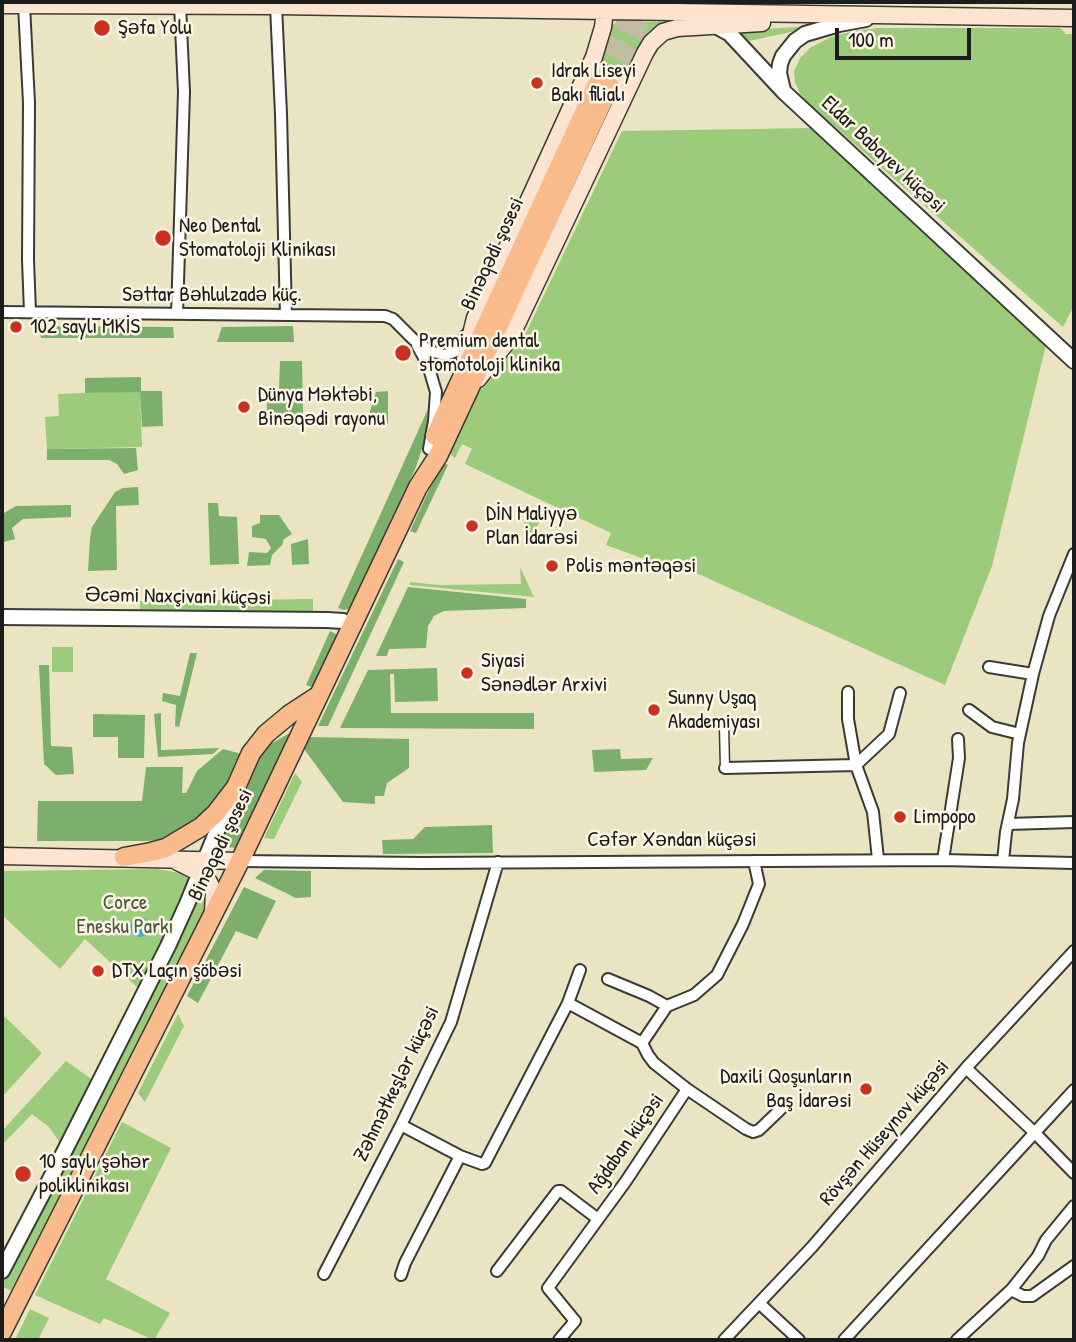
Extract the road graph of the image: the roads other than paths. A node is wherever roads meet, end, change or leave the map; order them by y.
1 (577, 2) edge
2 (678, 2) edge
3 (2, 5) edge
4 (24, 5) junction
5 (180, 5) junction
6 (608, 5) edge
7 (276, 6) junction
8 (542, 11) junction
9 (648, 12) junction
10 (892, 15) junction
11 (1071, 17) edge
12 (715, 26) junction
13 (597, 84) junction
14 (783, 92) junction
15 (620, 105) junction
16 (2, 312) edge
17 (30, 312) junction
18 (177, 314) junction
19 (286, 315) junction
20 (475, 318) junction
21 (414, 340) junction
22 (1074, 361) edge
23 (465, 386) junction
24 (429, 449) junction
25 (418, 487) junction
26 (1074, 554) edge
27 (2, 617) edge
28 (352, 626) junction
29 (989, 667) dead end
30 (1033, 674) junction
31 (848, 692) dead end
32 (900, 693) dead end
33 (319, 695) junction
34 (969, 710) dead end
35 (724, 725) dead end
36 (1020, 734) junction
37 (958, 739) dead end
38 (856, 765) junction
39 (725, 768) joint
40 (236, 787) junction
41 (1074, 822) edge
42 (1008, 824) junction
43 (214, 838) junction
44 (2, 856) edge
45 (124, 857) junction
46 (878, 859) junction
47 (943, 859) junction
48 (232, 860) junction
49 (754, 861) junction
50 (1003, 861) junction
51 (498, 862) junction
52 (1074, 863) edge
53 (202, 866) junction
54 (212, 915) junction
55 (1074, 951) edge
56 (580, 970) dead end
57 (608, 979) dead end
58 (568, 1003) junction
59 (667, 1006) junction
60 (642, 1043) junction
61 (966, 1068) junction
62 (687, 1089) junction
63 (1074, 1090) edge
64 (785, 1105) dead end
65 (401, 1125) junction
66 (1035, 1133) junction
67 (460, 1156) junction
68 (1074, 1173) edge
69 (1074, 1206) edge
70 (598, 1219) junction
71 (1074, 1266) edge
72 (497, 1271) dead end
73 (2, 1272) edge
74 (324, 1274) dead end
75 (401, 1275) dead end
76 (1011, 1290) junction
77 (759, 1303) junction
78 (2, 1332) edge
79 (559, 1340) edge
80 (724, 1340) edge
81 (799, 1340) edge
82 (844, 1340) edge
83 (957, 1340) edge

1 - 8 main road
2 - 9 main road
3 - 4 main road
4 - 5 main road
4 - 17 street
5 - 7 main road
5 - 18 street
6 - 8 main road
6 - 9 main road
6 - 13 main road
7 - 8 main road
7 - 19 street
9 - 10 main road
9 - 12 street, Eldar Babayev küçəsi
10 - 11 main road
10 - 12 main road
10 - 14 street
12 - 14 street, Eldar Babayev küçəsi
12 - 15 main road
13 - 15 main road
13 - 20 main road
13 - 23 main road, Binəqədi şosesi
14 - 22 street, Eldar Babayev küçəsi
15 - 23 main road
16 - 17 street, Səttar Bəhlulzadə küç.
17 - 18 street, Səttar Bəhlulzadə küç.
18 - 19 street, Səttar Bəhlulzadə küç.
19 - 21 street, Səttar Bəhlulzadə küç.
20 - 21 street
20 - 23 main road
21 - 24 street
23 - 24 main road, Binəqədi şosesi
23 - 25 main road, Binəqədi şosesi
24 - 25 main road, Binəqədi şosesi
25 - 28 main road, Binəqədi şosesi
26 - 30 street
27 - 28 street, Əcəmi Naxçivani küçəsi
28 - 33 main road, Binəqədi şosesi
29 - 30 street
30 - 36 street
31 - 38 street
32 - 38 street
33 - 40 main road
33 - 48 main road, Binəqədi şosesi
34 - 36 street
35 - 39 street
36 - 42 street
37 - 47 street
38 - 39 street
38 - 46 street
40 - 43 street
40 - 45 main road
41 - 42 street
42 - 50 street
43 - 48 street
43 - 53 street
44 - 45 main road
45 - 53 main road
46 - 47 street, Cəfər Xəndan küçəsi
46 - 49 street, Cəfər Xəndan küçəsi
47 - 50 street, Cəfər Xəndan küçəsi
48 - 51 street, Cəfər Xəndan küçəsi
48 - 53 main road
48 - 54 main road, Binəqədi şosesi
49 - 51 street, Cəfər Xəndan küçəsi
49 - 59 street
50 - 52 street, Cəfər Xəndan küçəsi
51 - 65 street, Zəhmətkeşlər küçəsi
53 - 54 main road
53 - 73 street
54 - 78 main road, Binəqədi şosesi
55 - 61 street, Rövşən Hüseynov küçəsi
56 - 58 street
57 - 59 street
58 - 60 street
58 - 67 street
59 - 60 street
60 - 62 street, Ağdaban küçəsi
61 - 66 street
61 - 77 street, Rövşən Hüseynov küçəsi
62 - 64 street
62 - 70 street, Ağdaban küçəsi
63 - 66 street
65 - 67 street
65 - 74 street, Zəhmətkeşlər küçəsi
66 - 68 street
66 - 82 street
67 - 75 street
69 - 76 street
70 - 72 street
70 - 79 street, Ağdaban küçəsi
71 - 76 street
76 - 83 street
77 - 80 street, Rövşən Hüseynov küçəsi
77 - 81 street

